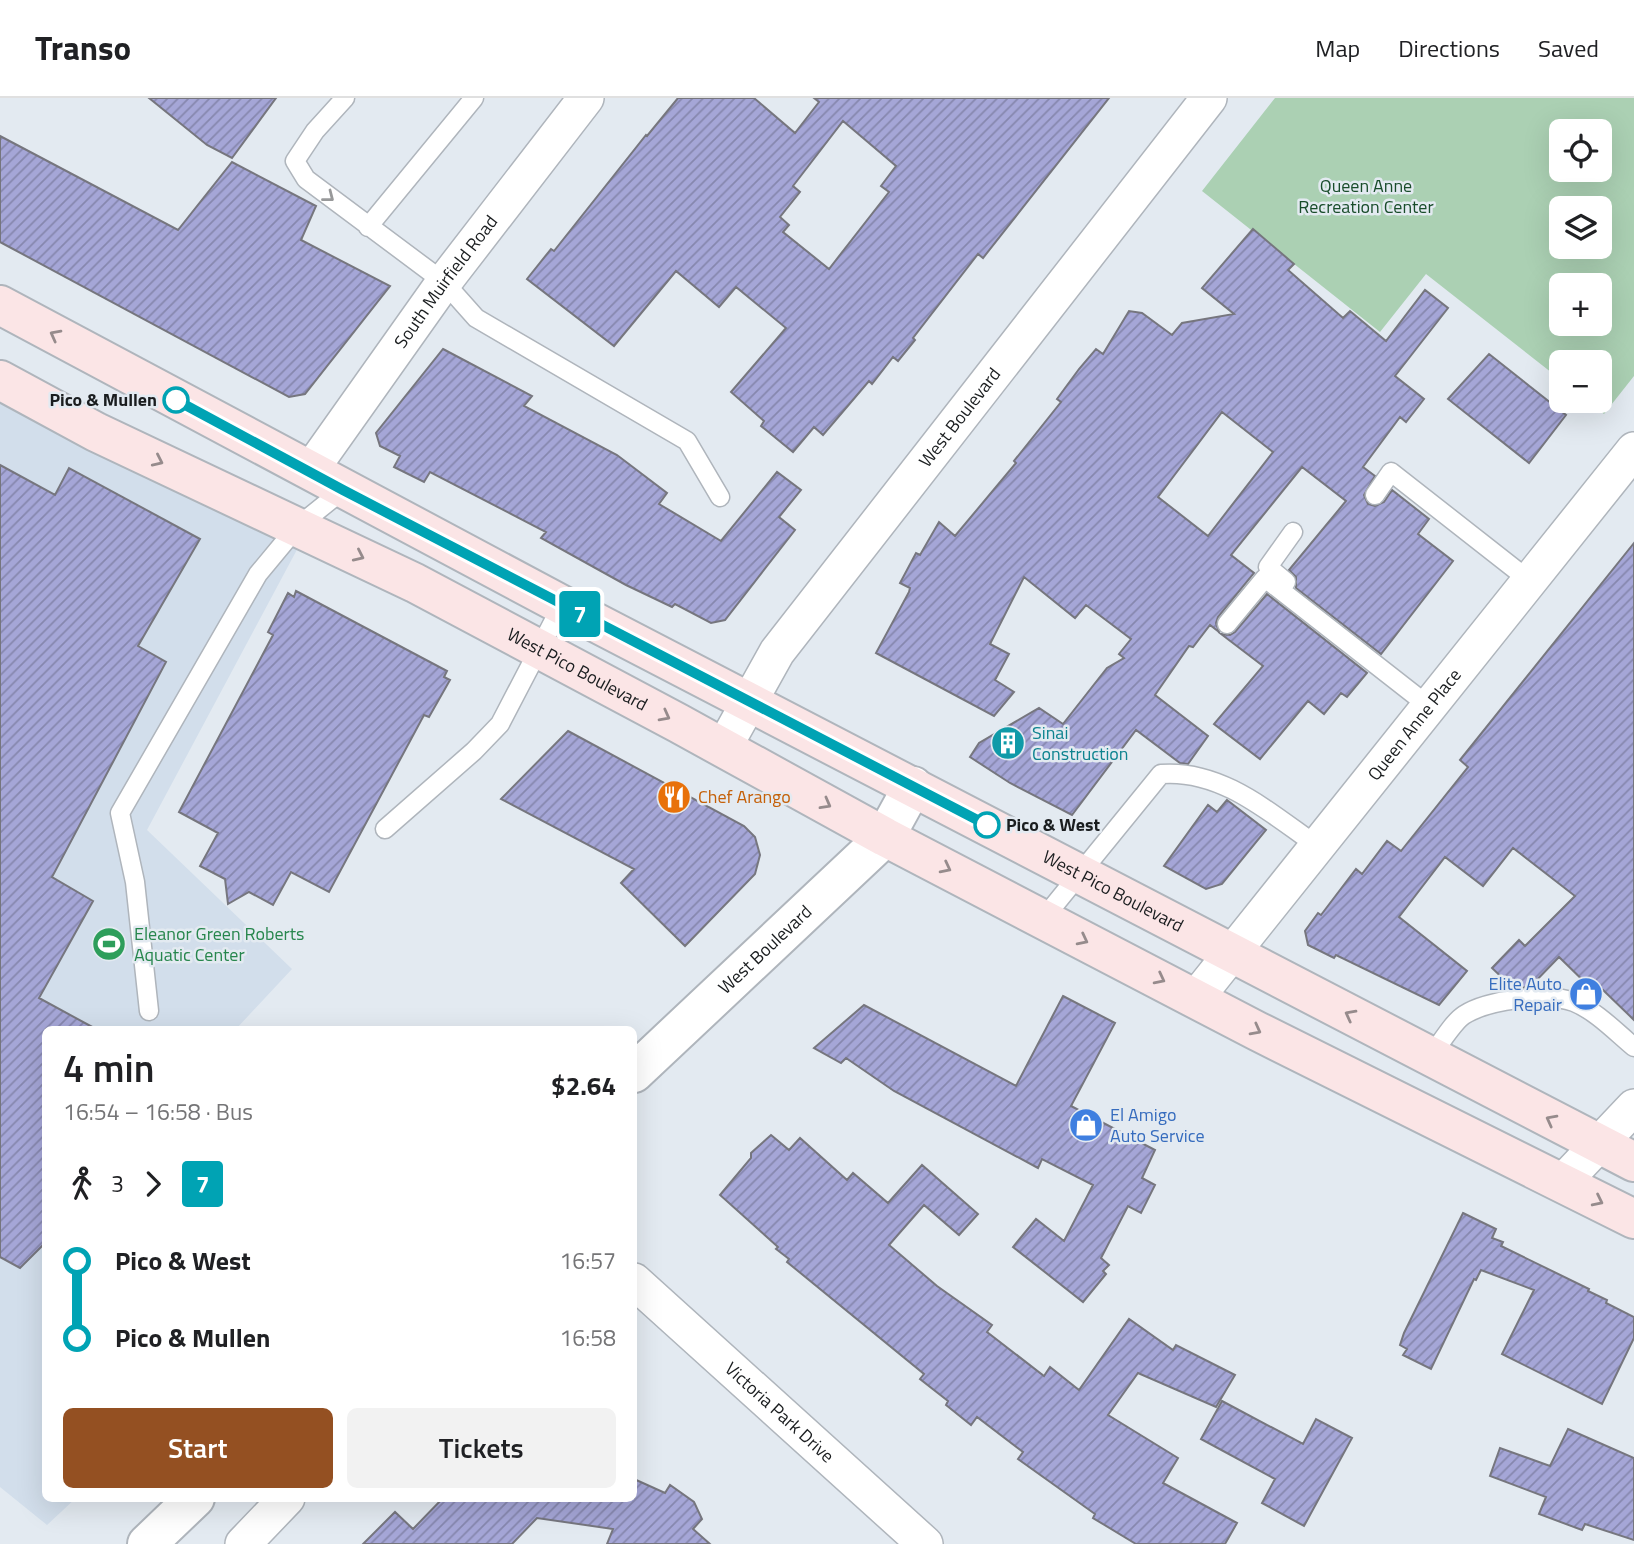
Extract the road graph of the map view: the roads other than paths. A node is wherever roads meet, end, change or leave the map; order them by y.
1 (345, 98) edge
2 (474, 98) edge
3 (586, 98) edge
4 (1209, 98) edge
5 (368, 227) junction
6 (444, 282) junction
7 (0, 305) edge
8 (0, 380) edge
9 (1634, 450) edge
10 (310, 471) junction
11 (343, 490) junction
12 (1375, 495) dead end
13 (720, 497) dead end
14 (297, 527) junction
15 (1293, 532) dead end
16 (1530, 581) junction
17 (562, 605) junction
18 (1227, 624) dead end
19 (538, 648) junction
20 (749, 700) junction
21 (1433, 704) junction
22 (724, 747) junction
23 (913, 786) junction
24 (385, 829) dead end
25 (885, 837) junction
26 (1319, 847) junction
27 (1080, 874) junction
28 (1043, 919) junction
29 (1232, 953) junction
30 (1196, 998) junction
31 (149, 1011) dead end
32 (1634, 1047) edge
33 (1430, 1057) junction
34 (637, 1070) edge
35 (1634, 1107) edge
36 (1598, 1145) junction
37 (1634, 1162) edge
38 (1562, 1183) junction
39 (1634, 1219) edge
40 (637, 1284) edge
41 (191, 1502) edge
42 (283, 1502) edge
43 (156, 1535) edge
44 (243, 1544) edge
45 (925, 1544) edge

1 -> 5 lane
2 - 5 lane
3 - 6 street, South Muirfield Road
4 - 20 street, West Boulevard
5 - 6 lane
6 - 10 street, South Muirfield Road
6 - 13 lane
10 -> 7 main road, West Pico Boulevard
8 -> 14 main road, West Pico Boulevard
9 - 16 street, Queen Anne Place
10 - 11 main road, West Pico Boulevard
11 - 14 lane
11 - 17 main road, West Pico Boulevard
12 - 16 lane
14 -> 19 main road, West Pico Boulevard
14 - 31 lane
15 - 21 lane
16 - 21 street, Queen Anne Place
17 - 19 lane
17 - 20 main road, West Pico Boulevard
18 - 21 lane
19 -> 22 main road, West Pico Boulevard
19 - 24 lane
20 - 22 street, West Boulevard
20 - 23 main road, West Pico Boulevard
21 - 26 street, Queen Anne Place
22 -> 25 main road, West Pico Boulevard
23 - 25 street, West Boulevard
23 - 27 main road, West Pico Boulevard
25 -> 28 main road, West Pico Boulevard
25 - 34 street, West Boulevard
26 - 27 lane
26 - 29 street, Queen Anne Place
27 - 28 lane
27 - 29 main road, West Pico Boulevard
28 -> 30 main road, West Pico Boulevard
29 - 30 street, Queen Anne Place
33 -> 29 main road, West Pico Boulevard
30 -> 38 main road, West Pico Boulevard
32 - 33 lane
36 -> 33 main road, West Pico Boulevard
35 - 36 street
36 - 37 main road, West Pico Boulevard
36 - 38 street
38 -> 39 main road, West Pico Boulevard
40 - 45 street, Victoria Park Drive
41 - 43 street
42 - 44 street

